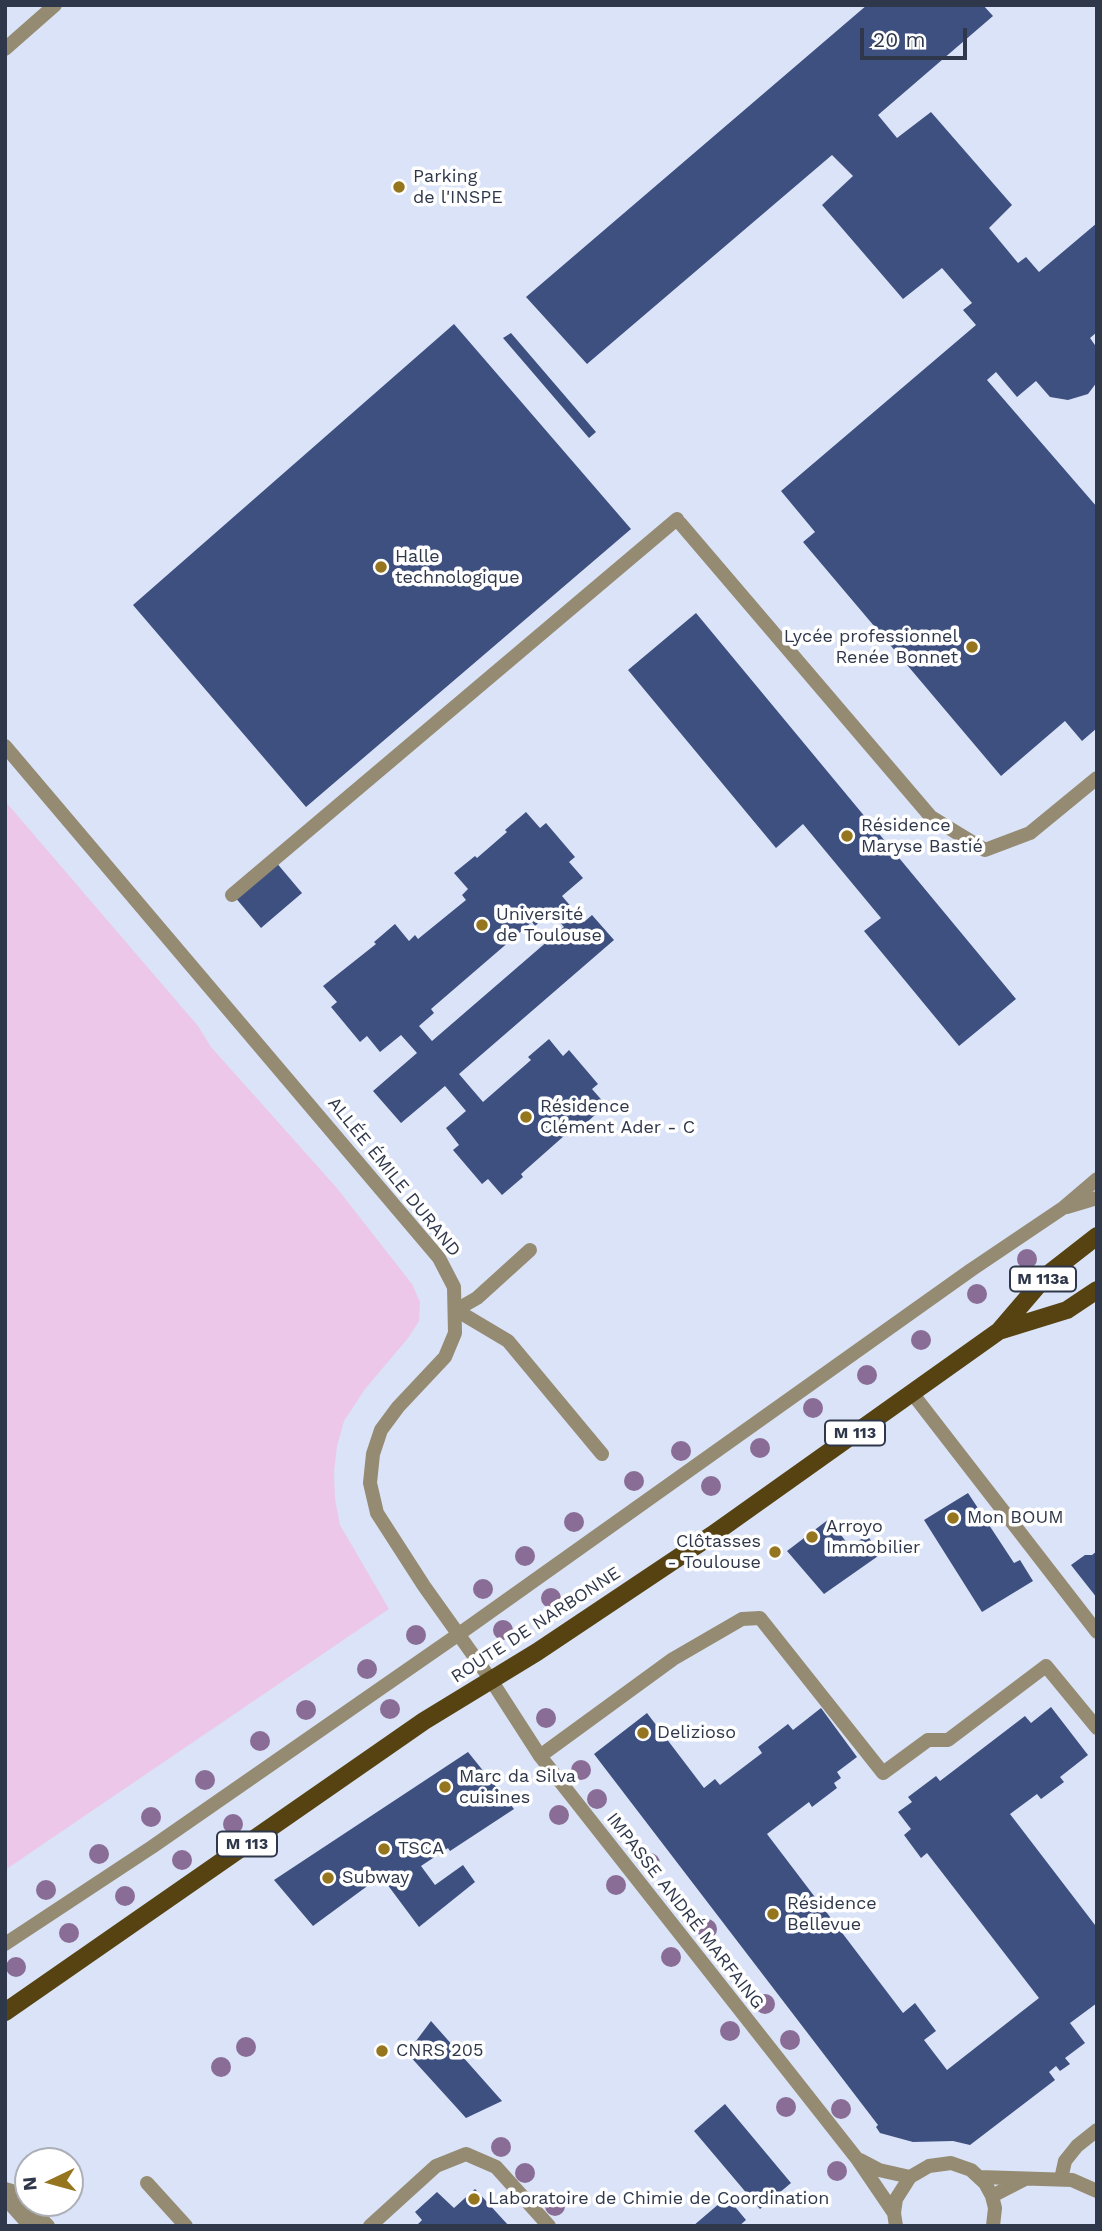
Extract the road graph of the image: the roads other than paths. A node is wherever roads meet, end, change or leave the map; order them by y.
1 (55, 5) edge
2 (5, 49) edge
3 (5, 746) edge
4 (1097, 778) edge
5 (232, 895) dead end
6 (1097, 1179) edge
7 (1097, 1198) edge
8 (1063, 1208) junction
9 (1097, 1236) edge
10 (530, 1250) dead end
11 (1097, 1290) edge
12 (456, 1310) junction
13 (999, 1331) junction
14 (912, 1393) junction
15 (602, 1454) dead end
16 (1097, 1632) edge
17 (458, 1634) junction
18 (491, 1680) junction
19 (1097, 1728) edge
20 (540, 1756) junction
21 (5, 1944) edge
22 (5, 2012) edge
23 (1097, 2130) edge
24 (858, 2160) junction
25 (910, 2177) junction
26 (1029, 2177) junction
27 (980, 2178) junction
28 (1061, 2179) junction
29 (147, 2183) dead end
30 (5, 2189) edge
31 (1097, 2191) edge
32 (992, 2196) junction
33 (5, 2198) edge
34 (895, 2219) edge
35 (30, 2226) edge
36 (48, 2226) edge
37 (186, 2226) edge
38 (370, 2226) edge
39 (549, 2226) edge
40 (993, 2226) edge

1 - 2 street
3 - 12 street, ALLÉE ÉMILE DURAND
4 - 5 street
6 - 8 street, ROUTE DE NARBONNE
7 - 8 street, ROUTE DE NARBONNE
8 - 17 street, ROUTE DE NARBONNE
9 - 13 main road, M 113a
10 - 12 street
11 - 13 main road, ROUTE DE NARBONNE / M 113
12 - 15 street
12 - 17 street, ALLÉE ÉMILE DURAND
13 - 14 main road, ROUTE DE NARBONNE / M 113
14 - 16 street
14 - 18 main road, ROUTE DE NARBONNE / M 113
17 - 18 street, ALLÉE ÉMILE DURAND
17 - 21 street, ROUTE DE NARBONNE
18 - 20 street, IMPASSE ANDRÉ MARFAING
18 - 22 main road, ROUTE DE NARBONNE / M 113
19 - 20 street
20 - 24 street, IMPASSE ANDRÉ MARFAING
23 - 28 street
24 - 25 street
24 - 34 street, IMPASSE ANDRÉ MARFAING
25 - 27 street
25 - 34 street, IMPASSE ANDRÉ MARFAING
26 - 27 street
26 - 28 street
26 - 32 street
27 - 32 street
28 - 31 street
29 - 37 street
30 - 36 street
32 - 40 street
33 - 35 street
38 - 39 street

